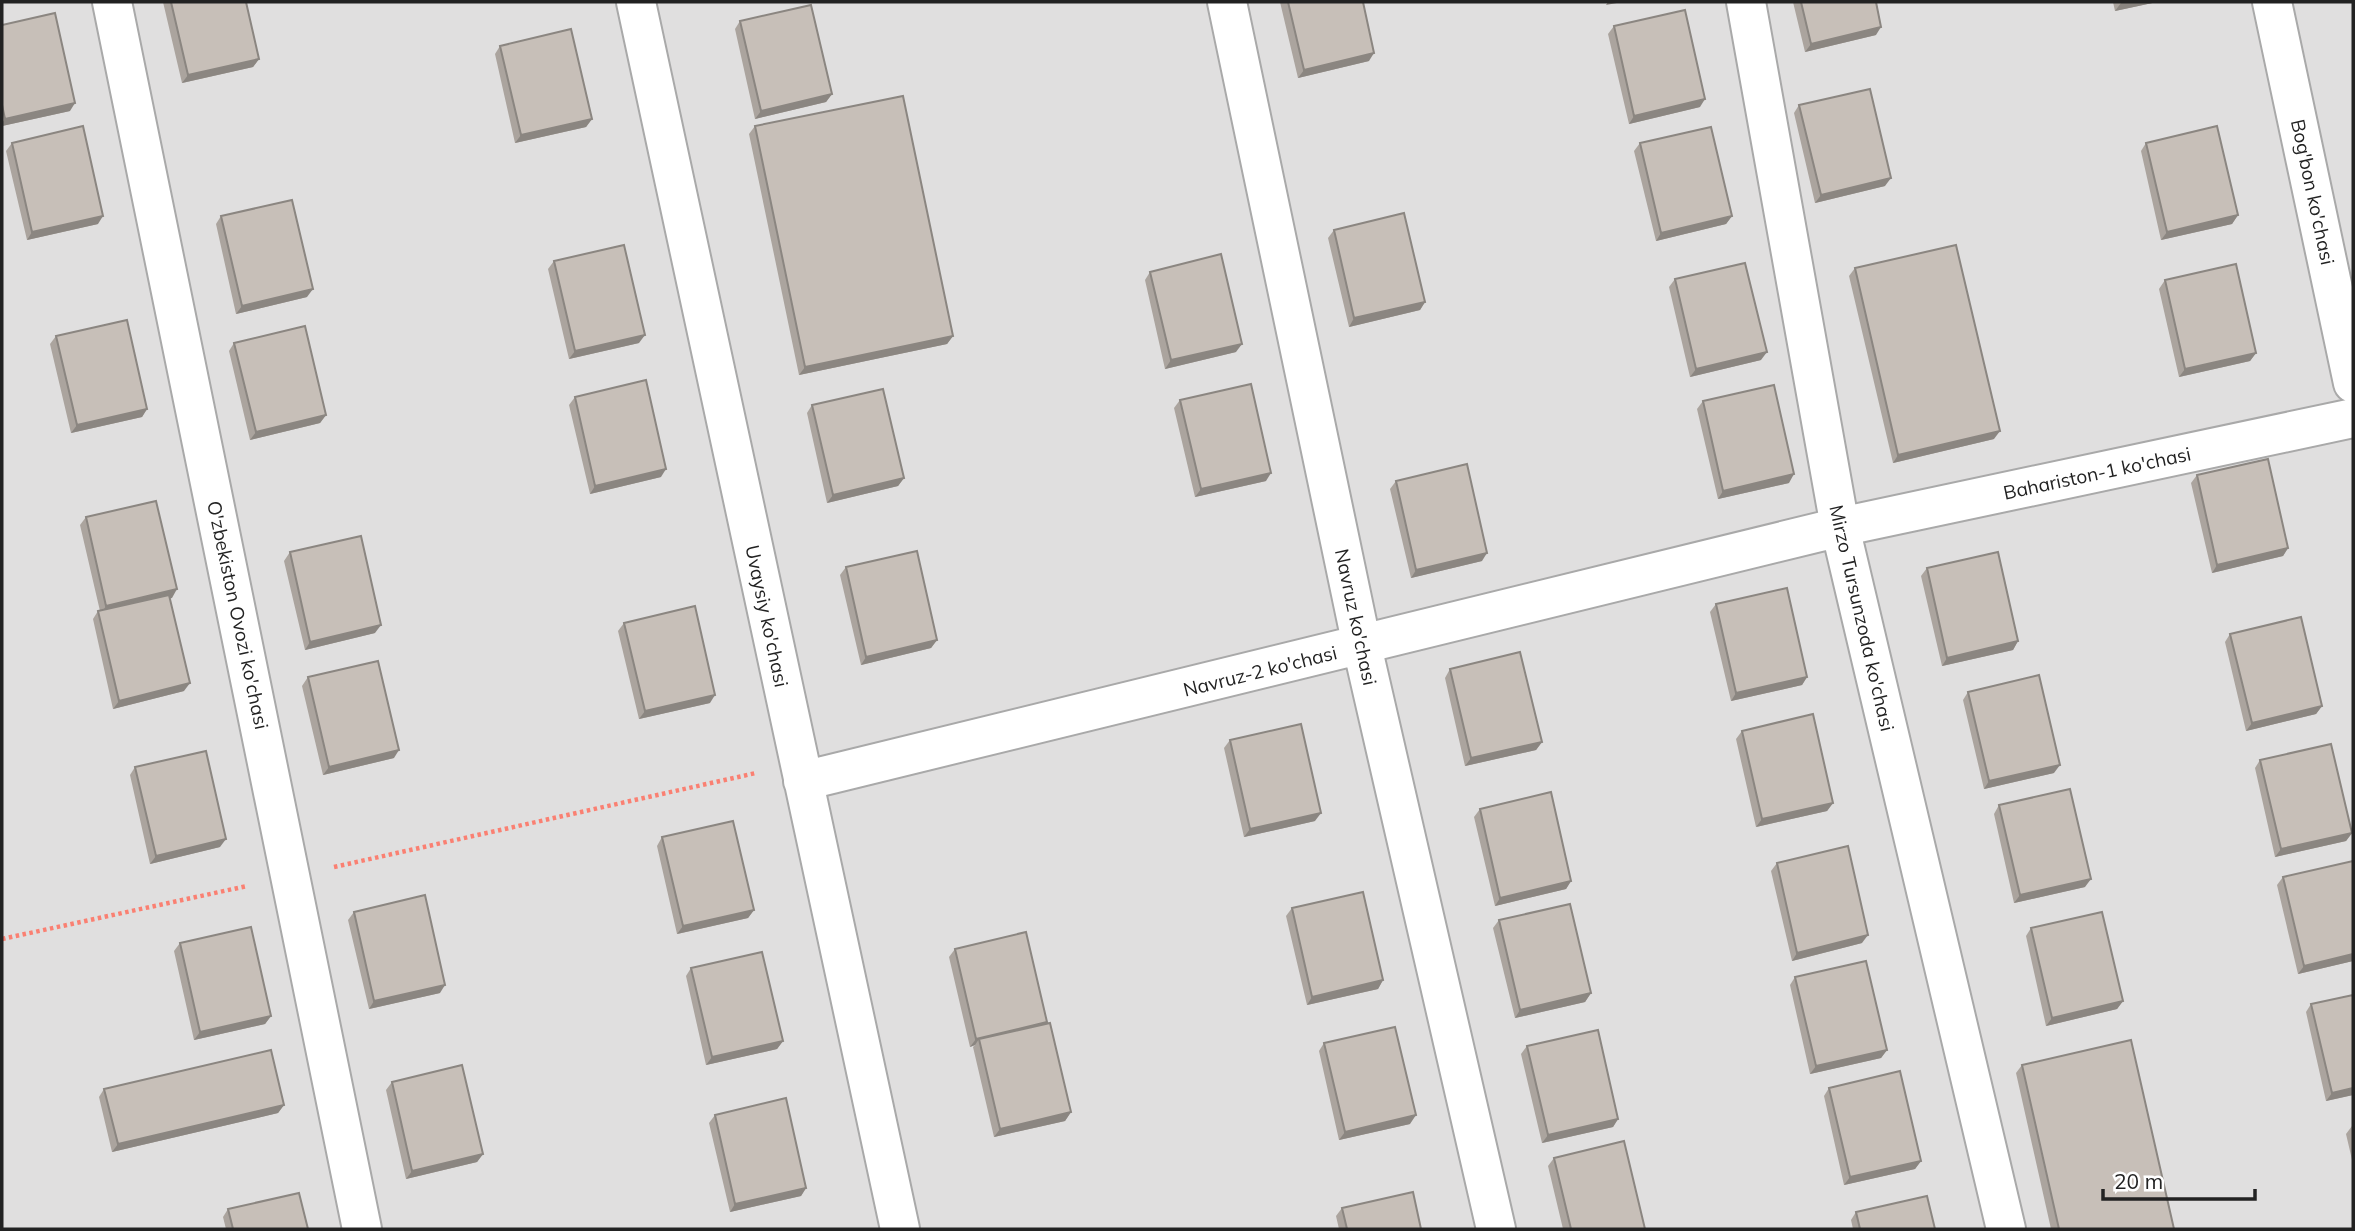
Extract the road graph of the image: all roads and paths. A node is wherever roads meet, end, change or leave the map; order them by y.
1 (112, 2) edge
2 (636, 2) edge
3 (1227, 2) edge
4 (1746, 2) edge
5 (2272, 2) edge
6 (2353, 383) edge
7 (2353, 418) edge
8 (1840, 527) junction
9 (1362, 646) junction
10 (801, 772) junction
11 (292, 876) junction
12 (2, 939) edge
13 (362, 1229) edge
14 (900, 1229) edge
15 (1496, 1229) edge
16 (2006, 1229) edge

1 - 11 street, O'zbekiston Ovozi ko'chasi
2 - 10 street, Uvaysiy ko'chasi
3 - 9 street, Navruz ko'chasi
4 - 8 street, Mirzo Tursunzoda ko'chasi
5 - 6 street, Bog'bon ko'chasi
7 - 8 street, Bahariston-1 ko'chasi
8 - 9 street, Navruz-2 ko'chasi
8 - 16 street, Mirzo Tursunzoda ko'chasi
9 - 10 street, Navruz-2 ko'chasi
9 - 15 street, Navruz ko'chasi
10 - 11 path
10 - 14 street, Uvaysiy ko'chasi
11 - 12 path
11 - 13 street, O'zbekiston Ovozi ko'chasi

